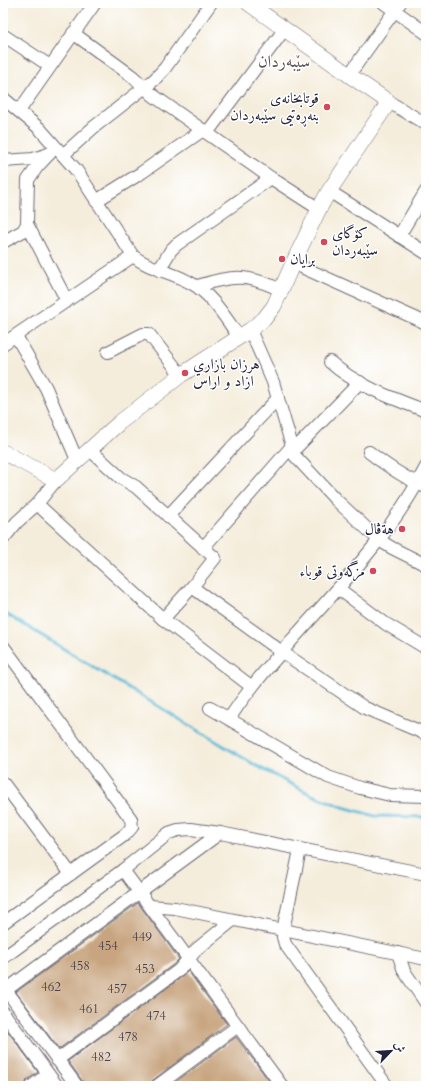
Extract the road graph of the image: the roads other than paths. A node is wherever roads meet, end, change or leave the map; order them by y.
1 (95, 3) edge
2 (211, 3) edge
3 (248, 3) edge
4 (384, 3) edge
5 (397, 7) edge
6 (284, 30) junction
7 (73, 33) junction
8 (426, 33) edge
9 (3, 35) edge
10 (50, 66) junction
11 (349, 75) junction
12 (144, 88) junction
13 (3, 98) edge
14 (389, 102) junction
15 (19, 111) junction
16 (426, 124) edge
17 (205, 132) junction
18 (57, 152) junction
19 (3, 161) edge
20 (272, 178) junction
21 (329, 191) junction
22 (426, 191) edge
23 (96, 201) junction
24 (319, 209) junction
25 (27, 224) junction
26 (399, 236) junction
27 (3, 242) edge
28 (426, 253) edge
29 (133, 256) junction
30 (293, 263) junction
31 (159, 270) junction
32 (198, 286) junction
33 (282, 290) junction
34 (67, 301) junction
35 (426, 323) edge
36 (245, 333) junction
37 (16, 336) junction
38 (3, 344) edge
39 (108, 352) dead end
40 (330, 362) dead end
41 (181, 375) junction
42 (360, 382) junction
43 (278, 398) junction
44 (426, 411) edge
45 (89, 449) junction
46 (293, 449) junction
47 (3, 452) edge
48 (370, 452) dead end
49 (77, 460) junction
50 (426, 467) edge
51 (56, 480) junction
52 (422, 486) edge
53 (37, 504) junction
54 (168, 516) junction
55 (3, 539) edge
56 (379, 540) junction
57 (203, 548) junction
58 (426, 565) edge
59 (192, 587) junction
60 (339, 588) junction
61 (163, 619) junction
62 (3, 646) edge
63 (426, 648) edge
64 (282, 652) junction
65 (252, 687) junction
66 (210, 708) dead end
67 (229, 719) junction
68 (426, 734) edge
69 (3, 783) edge
70 (426, 796) edge
71 (220, 833) junction
72 (300, 850) junction
73 (123, 870) junction
74 (71, 874) junction
75 (426, 874) edge
76 (140, 892) junction
77 (150, 906) junction
78 (4, 920) edge
79 (233, 920) junction
80 (283, 930) junction
81 (398, 953) junction
82 (3, 958) edge
83 (188, 958) junction
84 (426, 959) edge
85 (4, 988) edge
86 (426, 1003) edge
87 (3, 1012) edge
88 (238, 1026) junction
89 (57, 1060) junction
90 (48, 1074) junction
91 (32, 1086) edge
92 (56, 1086) edge
93 (76, 1086) edge
94 (157, 1086) edge
95 (282, 1086) edge
96 (387, 1086) edge

1 - 7 street
2 - 12 street
3 - 6 street
4 - 5 street
5 - 8 street
5 - 11 street
6 - 11 street
6 - 17 street
7 - 10 street
7 - 12 street
9 - 10 street
10 - 15 street
11 - 14 street
12 - 17 street
12 - 18 street
13 - 15 street
14 - 16 street
14 - 21 street
15 - 18 street
17 - 20 street
17 - 23 street
18 - 19 street
18 - 23 street
18 - 25 street
20 - 24 street
20 - 31 street
21 - 24 street
21 - 26 street
22 - 26 street
23 - 29 street
24 - 30 street
25 - 27 street
25 - 34 street
26 - 28 street
29 - 31 street
29 - 34 street
30 - 33 street
30 - 35 street
31 - 32 street
32 - 33 street
32 - 36 street
33 - 36 street
34 - 37 street
36 - 41 street
36 - 43 street
37 - 38 street
37 - 49 street
39 - 41 street
40 - 42 street
41 - 45 street
42 - 44 street
42 - 46 street
43 - 46 street
43 - 54 street
45 - 49 street
45 - 54 street
46 - 56 street
46 - 57 street
47 - 51 street
48 - 52 street
49 - 51 street
50 - 52 street
51 - 53 street
52 - 56 street
53 - 55 street
53 - 61 street
54 - 57 street
56 - 58 street
56 - 60 street
57 - 59 street
59 - 61 street
59 - 64 street
60 - 63 street
60 - 64 street
61 - 65 street
62 - 74 street
64 - 65 street
64 - 68 street
65 - 67 street
66 - 67 street
67 - 70 street
69 - 74 street
71 - 72 street
71 - 73 street
71 - 76 street
72 - 75 street
72 - 80 street
73 - 76 street
73 - 82 street
74 - 78 street
76 - 77 street
76 - 85 street
77 - 79 street
77 - 83 street
79 - 80 street
79 - 83 street
80 - 81 street
80 - 96 street
81 - 84 street
81 - 86 street
83 - 88 street
83 - 89 street
85 - 89 street
87 - 90 street
88 - 94 street
88 - 95 street
89 - 93 street
90 - 91 street
90 - 92 street

